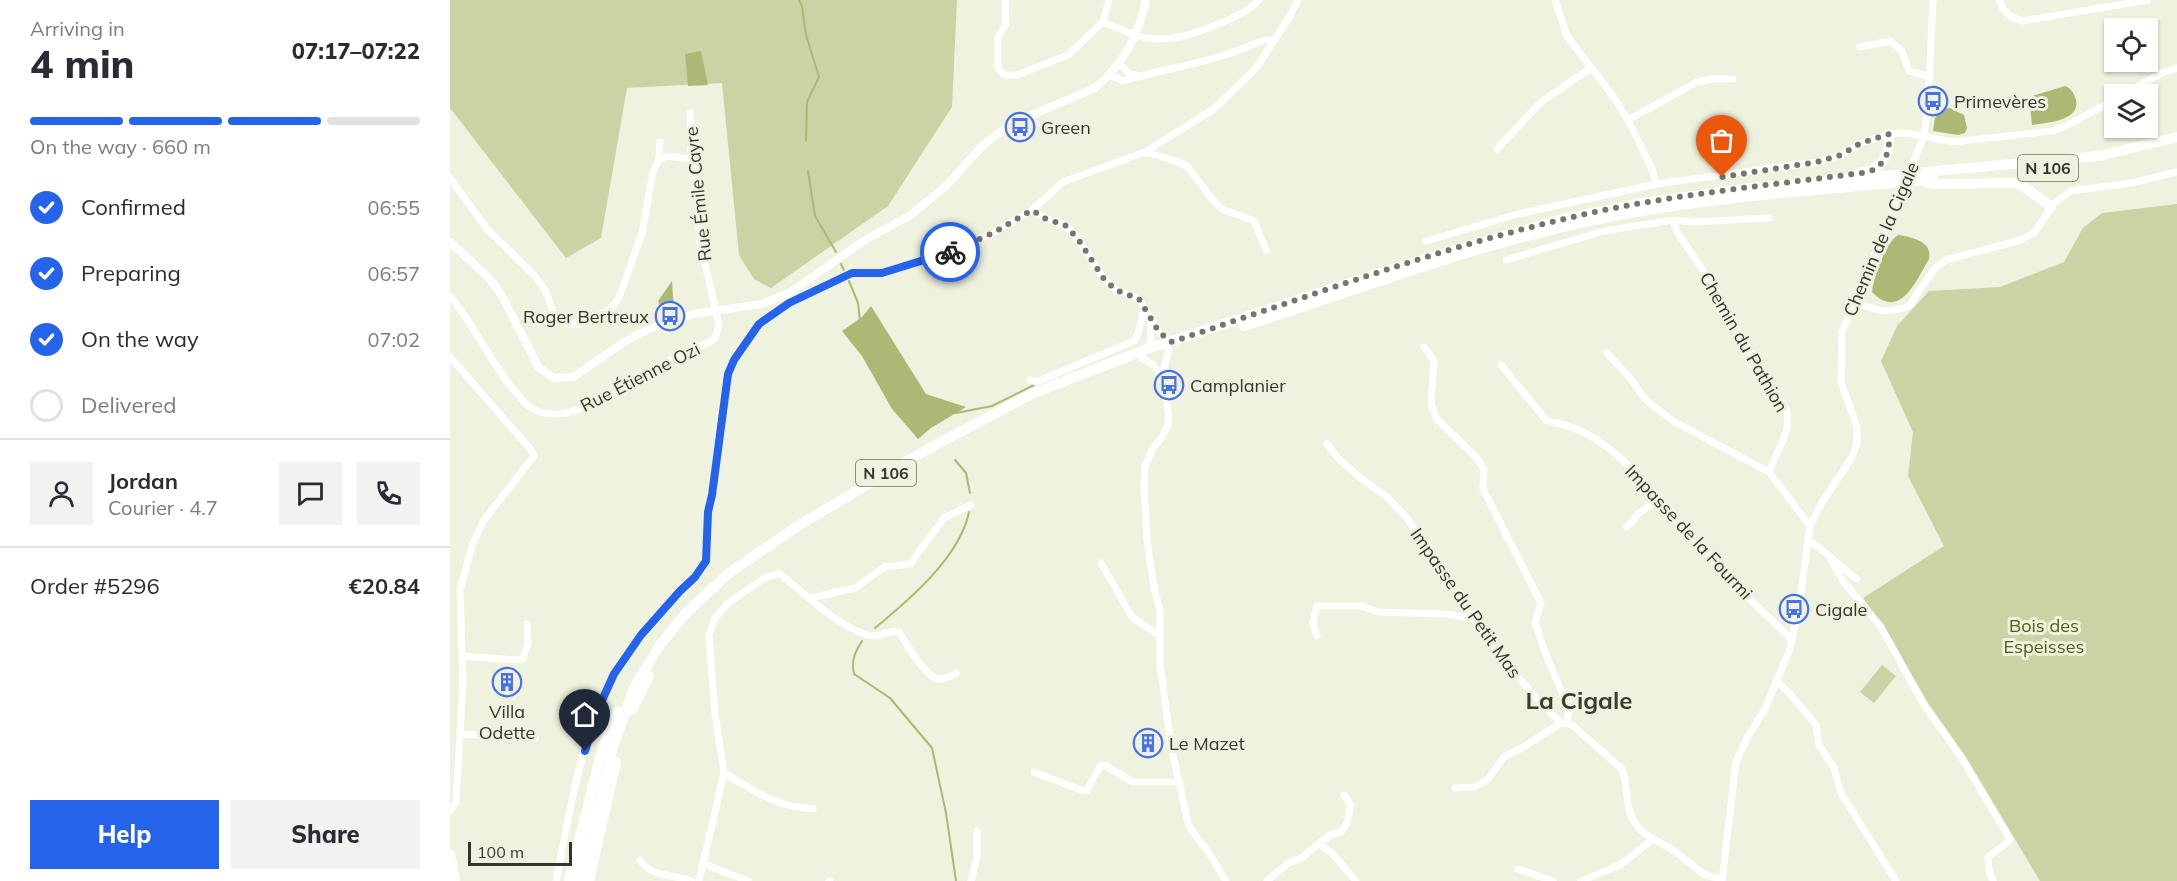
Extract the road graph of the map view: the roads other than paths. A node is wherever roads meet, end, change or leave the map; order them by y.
1 (1005, 0) edge
2 (1109, 0) edge
3 (1146, 0) edge
4 (1259, 0) edge
5 (1298, 0) edge
6 (1555, 0) edge
7 (1933, 0) edge
8 (1999, 0) edge
9 (2148, 0) edge
10 (1103, 22) junction
11 (1135, 34) junction
12 (1274, 41) junction
13 (1860, 47) dead end
14 (1119, 63) junction
15 (1591, 68) junction
16 (2177, 68) edge
17 (1109, 75) junction
18 (1137, 75) junction
19 (1930, 77) junction
20 (1733, 79) dead end
21 (2142, 84) edge
22 (2104, 105) edge
23 (690, 113) dead end
24 (1628, 120) junction
25 (1889, 134) junction
26 (1924, 136) junction
27 (2177, 137) edge
28 (660, 142) dead end
29 (2177, 143) edge
30 (1497, 149) dead end
31 (1145, 152) junction
32 (658, 159) junction
33 (691, 159) junction
34 (2177, 172) edge
35 (1920, 177) junction
36 (450, 178) edge
37 (1889, 180) junction
38 (1656, 184) junction
39 (1767, 187) junction
40 (2051, 207) junction
41 (1032, 210) junction
42 (1769, 218) dead end
43 (1673, 220) junction
44 (1426, 241) dead end
45 (450, 242) edge
46 (1266, 250) dead end
47 (1506, 260) dead end
48 (450, 296) edge
49 (1854, 302) junction
50 (716, 310) junction
51 (1148, 311) junction
52 (1170, 345) junction
53 (1424, 347) dead end
54 (1607, 353) dead end
55 (1145, 354) junction
56 (450, 357) edge
57 (1501, 365) dead end
58 (1162, 376) junction
59 (1030, 380) dead end
60 (1327, 444) dead end
61 (1768, 472) junction
62 (1660, 500) junction
63 (971, 505) dead end
64 (1627, 526) dead end
65 (1810, 526) junction
66 (775, 541) junction
67 (1808, 542) junction
68 (1831, 559) junction
69 (1101, 563) dead end
70 (1857, 579) dead end
71 (810, 598) junction
72 (1474, 619) junction
73 (527, 624) dead end
74 (1160, 636) junction
75 (1317, 636) dead end
76 (1792, 640) junction
77 (462, 657) junction
78 (956, 673) dead end
79 (1777, 682) junction
80 (634, 688) junction
81 (1564, 723) junction
82 (460, 734) junction
83 (535, 738) dead end
84 (1034, 772) dead end
85 (724, 773) junction
86 (1180, 782) junction
87 (1455, 788) dead end
88 (1344, 795) dead end
89 (813, 809) dead end
90 (450, 812) edge
91 (977, 831) dead end
92 (1652, 840) junction
93 (1319, 843) junction
94 (450, 855) edge
95 (640, 860) dead end
96 (702, 863) junction
97 (1518, 869) dead end
98 (1721, 880) edge
99 (455, 881) edge
100 (556, 881) edge
101 (569, 881) edge
102 (579, 881) edge
103 (589, 881) edge
104 (692, 881) edge
105 (699, 881) edge
106 (748, 881) edge
107 (971, 881) edge
108 (1226, 881) edge
109 (1267, 881) edge
110 (1356, 881) edge
111 (1553, 881) edge
112 (1581, 881) edge
113 (1896, 881) edge
114 (1993, 881) edge

1 - 10 street
2 - 10 street
3 - 11 street
4 - 11 street
5 - 12 street
6 - 15 street
7 - 19 street, Chemin de la Cigale
8 - 9 street
10 - 11 street
11 - 14 street
12 - 18 street
12 - 31 street
13 - 19 street
14 - 17 street
14 - 18 street
15 - 24 street
15 - 30 street
16 - 21 street
17 - 18 street
17 - 50 street
19 - 26 street, Chemin de la Cigale
20 - 24 street
22 - 26 street
23 - 33 street, Rue Émile Cayre
24 - 38 street
25 - 26 street
25 - 38 street
25 - 39 main road
26 - 49 street, Chemin de la Cigale
27 - 35 main road, N 106
28 - 32 street
29 - 35 main road, N 106
31 - 41 street
31 - 46 street
32 - 33 street
32 - 36 street
33 - 50 street, Rue Émile Cayre
34 - 40 street
35 - 37 main road, N 106
35 - 40 main road
37 - 39 main road, N 106
37 - 52 main road, N 106
38 - 44 street
39 - 52 main road, N 106
40 - 49 street
41 - 51 street
41 - 100 street
42 - 43 street
43 - 47 street
43 - 61 street, Chemin du Pathion
45 - 50 street
48 - 50 street, Rue Étienne Ozi
49 - 65 street, Chemin de la Cigale
51 - 52 street
51 - 55 street
51 - 59 street
52 - 55 main road, N 106
52 - 58 street
53 - 81 street
54 - 61 street
55 - 58 street
55 - 66 main road, N 106
56 - 77 street
57 - 62 street, Impasse de la Fourmi
58 - 74 street
60 - 72 street, Impasse du Petit Mas
61 - 65 street
62 - 64 street
62 - 76 street, Impasse de la Fourmi
63 - 71 street
65 - 67 street, Chemin de la Cigale
66 - 80 main road, N 106
66 - 103 main road, N 106
67 - 68 street
67 - 76 street, Chemin de la Cigale
68 - 70 street
68 - 114 street
69 - 74 street
71 - 78 street
71 - 85 street
72 - 75 street
72 - 81 street, Impasse du Petit Mas
73 - 77 street
74 - 86 street
76 - 79 street, Chemin de la Cigale
77 - 82 street
79 - 98 street, Chemin de la Cigale
79 - 113 street
80 - 101 main road
80 - 102 main road, N 106
81 - 87 street
81 - 92 street, Impasse du Petit Mas
82 - 83 street
82 - 90 street
84 - 86 street
85 - 89 street
85 - 96 street
86 - 108 street
88 - 93 street
91 - 107 street
92 - 98 street, Impasse du Petit Mas
92 - 112 street
93 - 109 street
93 - 110 street
94 - 99 main road
95 - 104 street
96 - 105 street
96 - 106 street
97 - 111 street

